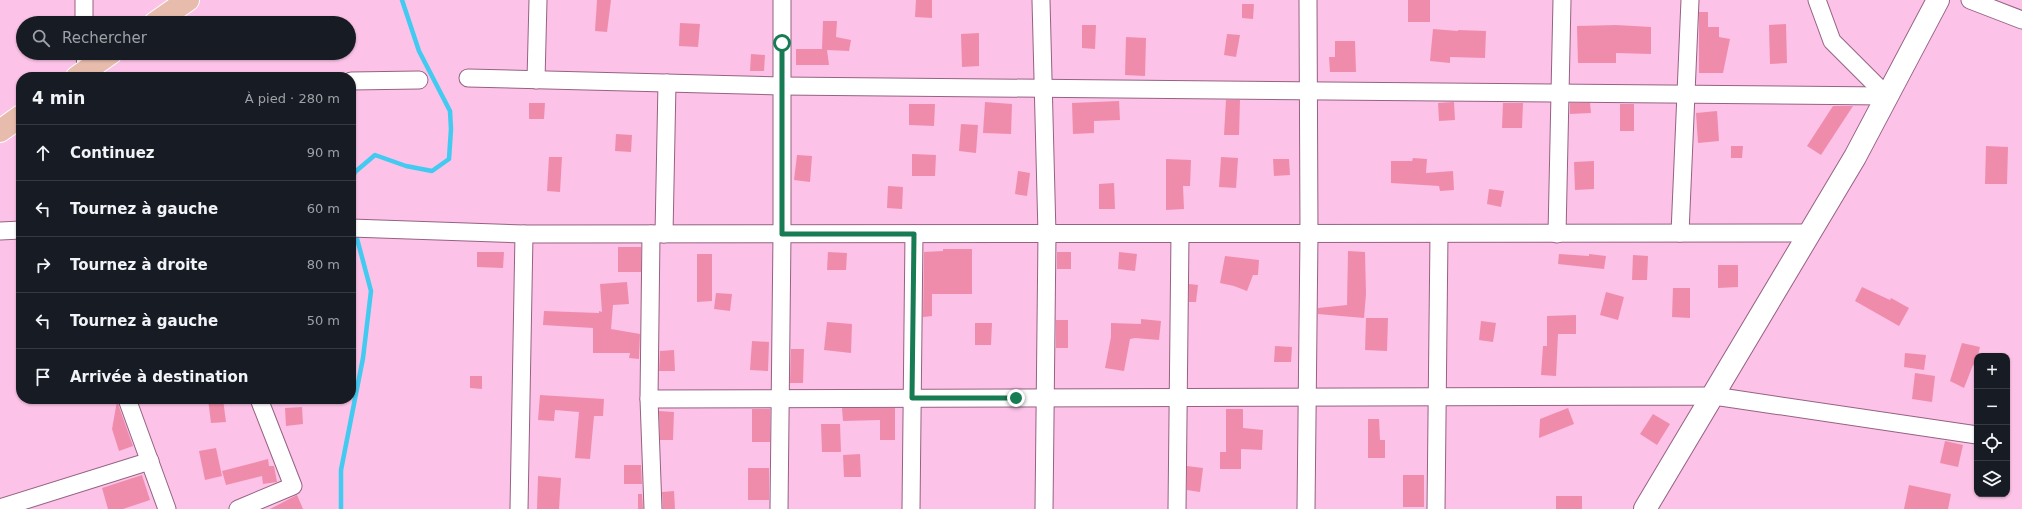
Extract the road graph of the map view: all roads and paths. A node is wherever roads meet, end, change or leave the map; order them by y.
1 (84, 0) edge
2 (188, 0) edge
3 (538, 0) edge
4 (782, 0) edge
5 (1041, 0) edge
6 (1308, 0) edge
7 (1562, 0) edge
8 (1690, 0) edge
9 (1817, 0) edge
10 (1938, 0) edge
11 (1970, 0) edge
12 (84, 16) edge
13 (165, 16) edge
14 (2022, 20) edge
15 (101, 60) edge
16 (85, 70) edge
17 (468, 78) dead end
18 (419, 80) dead end
19 (536, 80) junction
20 (356, 81) edge
21 (667, 83) junction
22 (782, 86) junction
23 (1044, 88) junction
24 (1309, 91) junction
25 (1560, 93) junction
26 (1686, 94) junction
27 (1887, 96) junction
28 (16, 119) edge
29 (0, 130) edge
30 (356, 228) edge
31 (16, 230) edge
32 (0, 231) edge
33 (1810, 233) junction
34 (524, 234) junction
35 (657, 234) junction
36 (782, 234) junction
37 (914, 234) junction
38 (1047, 234) junction
39 (1180, 234) junction
40 (1309, 234) junction
41 (1439, 234) junction
42 (1557, 234) junction
43 (1680, 234) junction
44 (1714, 396) junction
45 (1307, 397) junction
46 (1437, 397) junction
47 (780, 398) junction
48 (912, 398) junction
49 (1045, 398) junction
50 (1178, 398) junction
51 (650, 399) junction
52 (129, 404) edge
53 (261, 404) edge
54 (1974, 435) edge
55 (150, 461) junction
56 (0, 508) edge
57 (1651, 508) edge
58 (167, 509) edge
59 (238, 509) edge
60 (519, 509) edge
61 (653, 509) edge
62 (779, 509) edge
63 (911, 509) edge
64 (1044, 509) edge
65 (1177, 509) edge
66 (1306, 509) edge
67 (1436, 509) edge

1 - 12 street
2 - 13 main road
3 - 19 street
4 - 22 street
5 - 23 street
6 - 24 street
7 - 25 street
8 - 26 street
9 - 27 street
10 - 27 street
11 - 14 street
15 - 16 main road
17 - 19 street
18 - 20 street
19 - 21 street
21 - 22 street
21 - 35 street
22 - 23 street
22 - 36 street
23 - 24 street
23 - 38 street
24 - 25 street
24 - 40 street
25 - 26 street
25 - 42 street
26 - 27 street
26 - 43 street
27 - 33 street
28 - 29 main road
30 - 34 street
31 - 32 street
33 - 43 street
33 - 44 street
34 - 35 street
34 - 60 street
35 - 36 street
35 - 51 street
36 - 37 street
36 - 47 street
37 - 38 street
37 - 48 street
38 - 39 street
38 - 49 street
39 - 40 street
39 - 50 street
40 - 41 street
40 - 45 street
41 - 42 street
41 - 46 street
42 - 43 street
44 - 46 street
44 - 54 street
44 - 57 street
45 - 46 street
45 - 50 street
45 - 66 street
46 - 67 street
47 - 48 street
47 - 51 street
47 - 62 street
48 - 49 street
48 - 63 street
49 - 50 street
49 - 64 street
50 - 65 street
51 - 61 street
52 - 55 street
53 - 59 street
55 - 56 street
55 - 58 street

